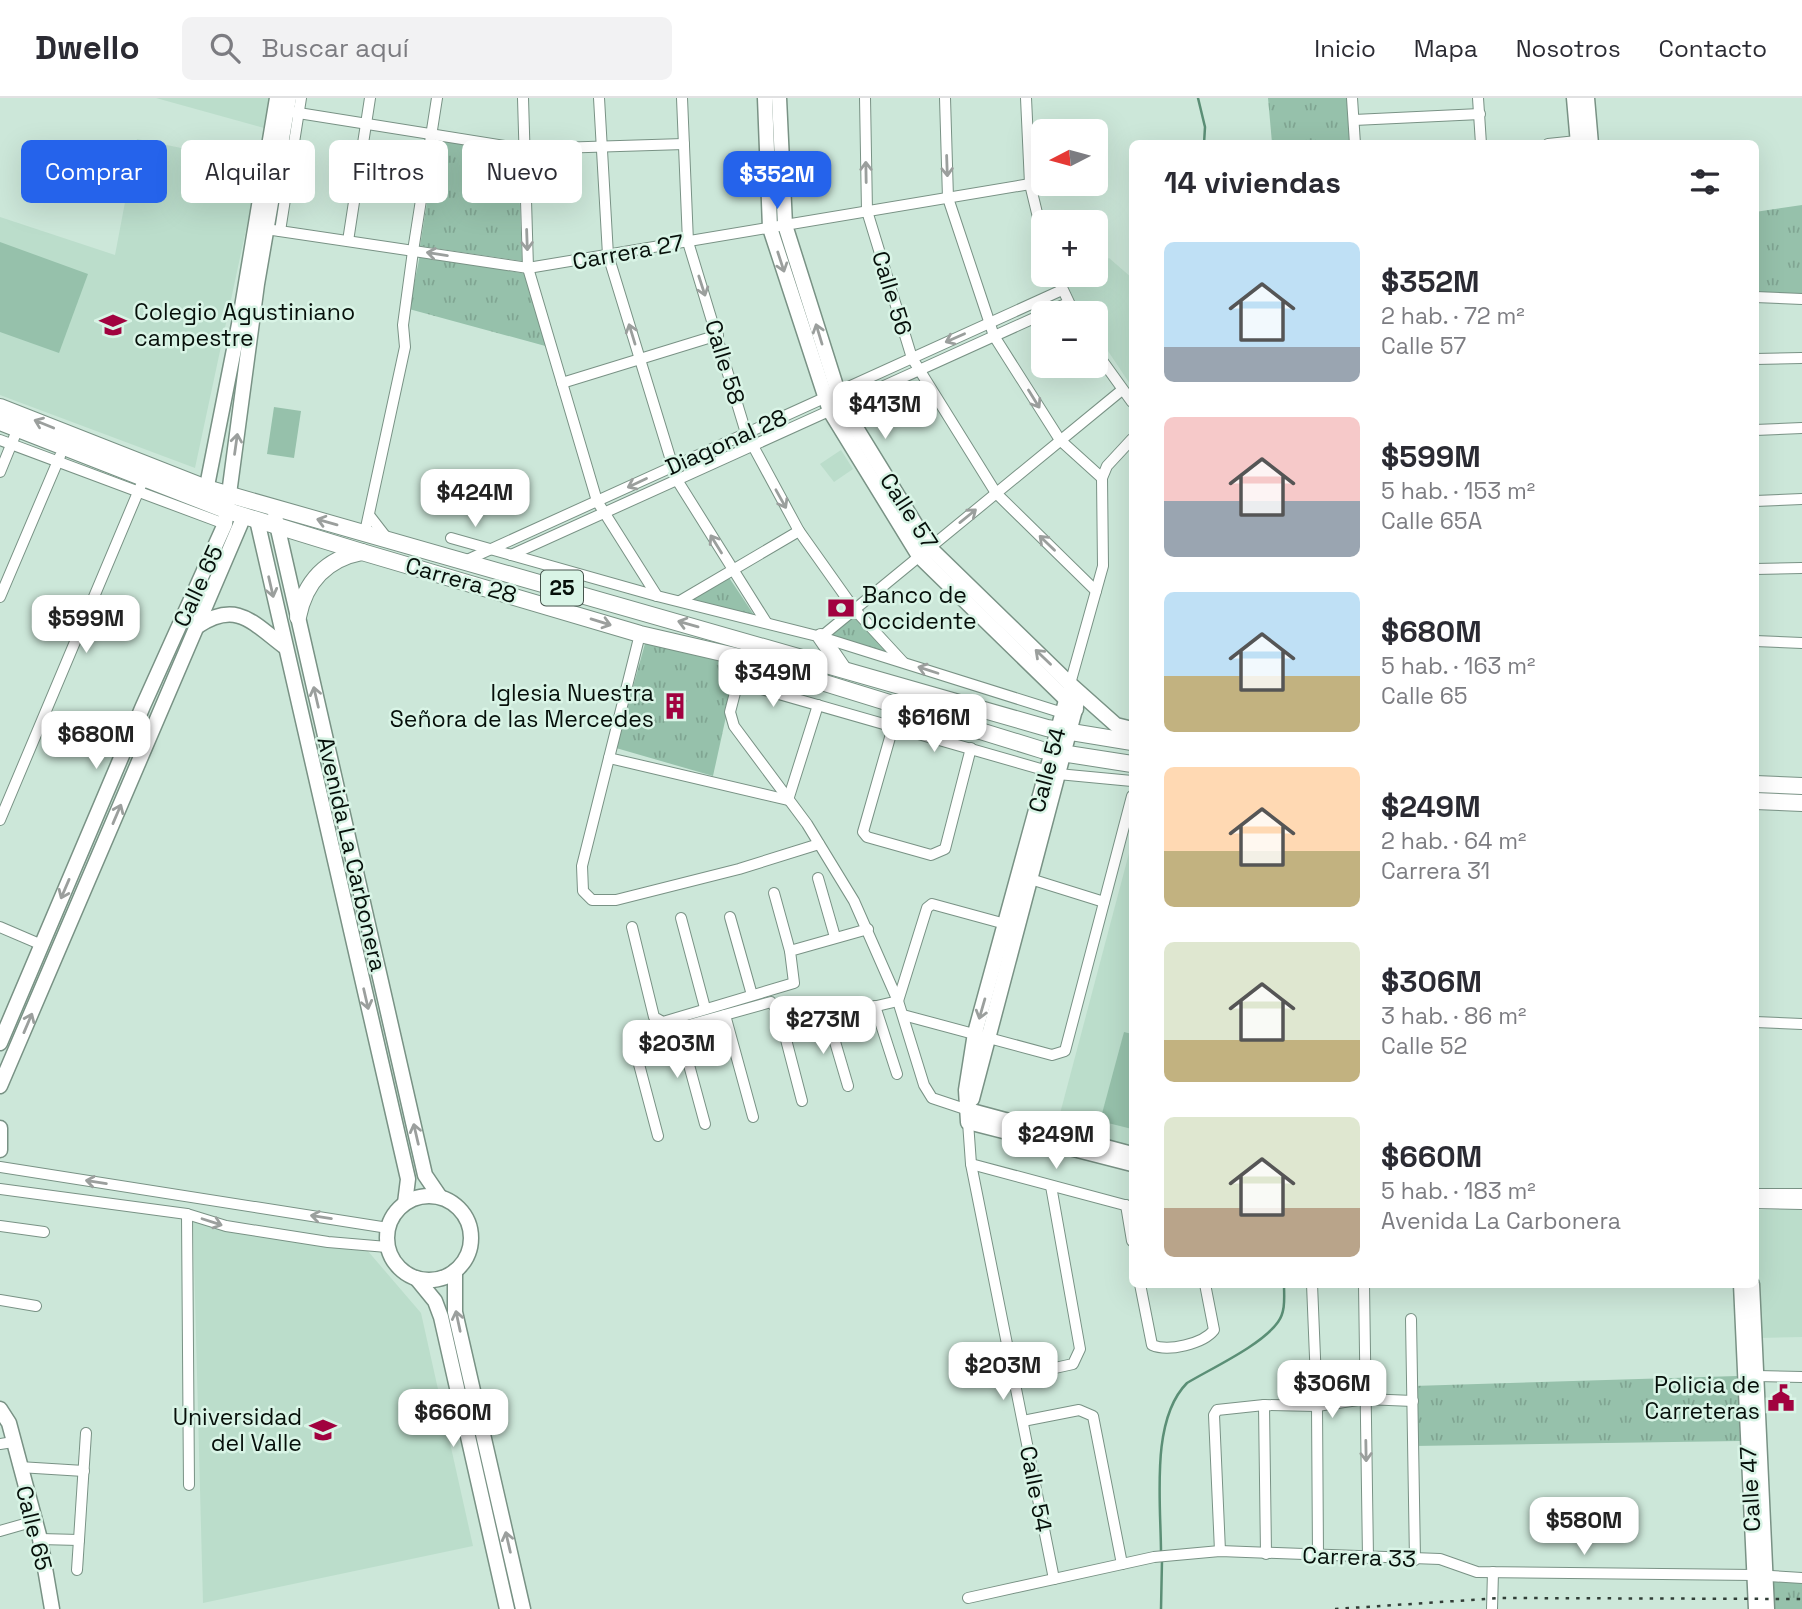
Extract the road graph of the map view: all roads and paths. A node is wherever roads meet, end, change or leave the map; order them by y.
1 (277, 98) edge
2 (301, 98) edge
3 (370, 98) edge
4 (437, 98) edge
5 (523, 98) edge
6 (599, 98) edge
7 (682, 98) edge
8 (765, 98) edge
9 (779, 98) edge
10 (865, 98) edge
11 (945, 98) edge
12 (1026, 98) edge
13 (1352, 98) edge
14 (1479, 98) edge
15 (1574, 98) edge
16 (1587, 98) edge
17 (291, 107) edge
18 (1480, 114) junction
19 (1354, 120) junction
20 (366, 124) junction
21 (431, 134) junction
22 (1582, 137) edge
23 (468, 140) edge
24 (524, 140) edge
25 (1355, 140) edge
26 (1481, 140) edge
27 (684, 144) junction
28 (582, 147) edge
29 (600, 147) junction
30 (1030, 184) junction
31 (948, 198) junction
32 (526, 203) edge
33 (1036, 210) edge
34 (867, 211) junction
35 (785, 225) junction
36 (770, 228) junction
37 (273, 230) junction
38 (348, 241) junction
39 (688, 242) junction
40 (413, 251) junction
41 (608, 255) junction
42 (528, 268) junction
43 (1061, 287) edge
44 (1062, 290) junction
45 (1759, 296) edge
46 (1802, 299) edge
47 (1067, 301) edge
48 (1031, 320) edge
49 (989, 323) junction
50 (718, 335) junction
51 (995, 336) junction
52 (912, 358) junction
53 (1802, 358) edge
54 (639, 359) junction
55 (1759, 359) edge
56 (918, 370) junction
57 (1108, 370) edge
58 (562, 383) junction
59 (1122, 390) junction
60 (1129, 398) edge
61 (833, 401) junction
62 (0, 407) edge
63 (0, 422) edge
64 (18, 428) junction
65 (1802, 428) edge
66 (1759, 430) edge
67 (746, 433) junction
68 (0, 440) edge
69 (1060, 440) junction
70 (1129, 442) edge
71 (12, 444) junction
72 (751, 446) junction
73 (61, 454) junction
74 (673, 467) junction
75 (0, 472) edge
76 (1102, 478) junction
77 (677, 480) junction
78 (142, 484) junction
79 (996, 493) junction
80 (205, 495) junction
81 (229, 495) junction
82 (1802, 499) edge
83 (597, 501) junction
84 (1759, 501) edge
85 (273, 507) junction
86 (603, 513) junction
87 (369, 515) junction
88 (226, 518) junction
89 (250, 518) junction
90 (277, 526) junction
91 (799, 531) junction
92 (365, 532) junction
93 (386, 537) junction
94 (451, 538) dead end
95 (490, 550) junction
96 (362, 552) junction
97 (925, 552) junction
98 (510, 555) junction
99 (467, 561) junction
100 (1802, 568) edge
101 (1759, 569) edge
102 (732, 570) junction
103 (1096, 591) junction
104 (657, 596) junction
105 (0, 597) edge
106 (680, 601) junction
107 (855, 610) junction
108 (298, 617) junction
109 (766, 622) junction
110 (197, 627) junction
111 (640, 634) junction
112 (821, 637) junction
113 (1759, 641) edge
114 (1802, 643) edge
115 (285, 647) junction
116 (744, 658) junction
117 (904, 662) junction
118 (843, 669) junction
119 (737, 682) junction
120 (1075, 688) junction
121 (818, 705) junction
122 (1068, 708) junction
123 (892, 727) junction
124 (1129, 728) edge
125 (1064, 732) junction
126 (1129, 742) edge
127 (971, 748) junction
128 (1058, 754) junction
129 (609, 758) junction
130 (1129, 764) edge
131 (1053, 772) junction
132 (1129, 780) edge
133 (1759, 784) edge
134 (1802, 786) edge
135 (788, 800) junction
136 (1759, 802) edge
137 (1802, 803) edge
138 (1129, 807) edge
139 (0, 820) edge
140 (819, 844) junction
141 (1024, 877) junction
142 (818, 878) dead end
143 (774, 893) dead end
144 (1104, 902) junction
145 (730, 917) dead end
146 (681, 918) dead end
147 (1011, 925) junction
148 (0, 927) edge
149 (632, 927) dead end
150 (867, 929) junction
151 (835, 937) junction
152 (42, 944) junction
153 (790, 951) junction
154 (752, 995) junction
155 (898, 1001) junction
156 (875, 1006) junction
157 (705, 1008) junction
158 (725, 1015) junction
159 (903, 1015) junction
160 (828, 1018) junction
161 (1759, 1022) edge
162 (1802, 1024) edge
163 (679, 1028) junction
164 (783, 1028) junction
165 (981, 1035) junction
166 (0, 1043) edge
167 (897, 1074) dead end
168 (0, 1086) edge
169 (848, 1086) dead end
170 (802, 1101) dead end
171 (753, 1116) dead end
172 (968, 1116) junction
173 (705, 1124) dead end
174 (0, 1128) edge
175 (659, 1136) dead end
176 (0, 1150) edge
177 (1129, 1153) edge
178 (1129, 1163) edge
179 (971, 1164) junction
180 (0, 1167) edge
181 (1051, 1185) junction
182 (0, 1189) edge
183 (1759, 1194) edge
184 (1802, 1194) edge
185 (440, 1197) junction
186 (405, 1203) junction
187 (1759, 1203) edge
188 (1802, 1205) edge
189 (1129, 1206) edge
190 (187, 1214) junction
191 (0, 1226) edge
192 (388, 1228) junction
193 (44, 1232) dead end
194 (387, 1247) junction
195 (455, 1271) junction
196 (417, 1279) junction
197 (1141, 1288) edge
198 (1206, 1288) edge
199 (1312, 1288) edge
200 (1364, 1288) edge
201 (1741, 1288) edge
202 (1752, 1288) edge
203 (0, 1300) edge
204 (36, 1306) dead end
205 (1411, 1319) dead end
206 (1756, 1376) junction
207 (1014, 1377) junction
208 (1802, 1377) edge
209 (1365, 1399) junction
210 (1413, 1401) junction
211 (1264, 1405) junction
212 (1317, 1406) junction
213 (0, 1409) edge
214 (1023, 1421) junction
215 (86, 1433) dead end
216 (7, 1443) edge
217 (19, 1467) junction
218 (84, 1471) junction
219 (189, 1485) dead end
220 (35, 1521) junction
221 (0, 1531) edge
222 (40, 1539) junction
223 (79, 1540) junction
224 (1220, 1551) junction
225 (1266, 1554) junction
226 (1318, 1556) junction
227 (1368, 1558) junction
228 (1415, 1560) junction
229 (1122, 1564) junction
230 (77, 1570) dead end
231 (1493, 1572) junction
232 (1760, 1575) junction
233 (1802, 1578) edge
234 (1054, 1579) junction
235 (968, 1598) dead end
236 (52, 1609) edge
237 (507, 1609) edge
238 (523, 1609) edge
239 (1492, 1609) edge
240 (1756, 1609) edge
241 (1767, 1609) edge

1 - 80 street
2 - 17 street
3 - 20 street
4 - 21 street
5 - 24 street
6 - 29 street
7 - 27 street, Calle 58
8 - 36 street, Calle 57
9 - 35 street, Calle 57
34 -> 10 street, Calle 56
11 -> 31 street
12 - 30 street
13 - 19 street
14 - 18 street
15 - 22 street
16 - 22 street
17 - 20 street
17 - 37 street, Calle 65
18 - 19 street
18 - 26 street
19 - 25 street
20 - 21 street
20 - 38 street
21 - 23 street
21 - 40 street
27 - 29 street
27 - 39 street, Calle 58
28 - 29 street
29 - 41 street
30 - 31 street, Carrera 27
30 - 33 street
31 - 34 street, Carrera 27
31 - 49 street
32 -> 42 street
34 - 35 street, Carrera 27
34 - 52 street, Calle 56
35 - 36 street, Carrera 27
61 -> 35 street, Calle 57
36 - 39 street, Carrera 27
36 -> 61 street, Calle 57
37 - 38 street, Carrera 27
81 -> 37 street, Calle 65
38 - 40 street, Carrera 27
39 - 41 street, Carrera 27
39 -> 50 street, Calle 58
42 -> 40 street, Carrera 27
40 - 87 street
41 - 42 street, Carrera 27
54 -> 41 street
42 - 58 street
43 - 44 street
44 - 47 street
44 - 49 street, Diagonal 28
45 - 46 street
48 - 51 street, Diagonal 28
49 - 51 street
49 -> 52 street, Diagonal 28
50 - 54 street
50 - 67 street, Calle 58
51 - 56 street, Diagonal 28
51 -> 69 street
52 - 56 street, Calle 56
52 - 61 street, Diagonal 28
53 - 55 street
54 - 58 street
54 - 74 street
56 - 61 street, Diagonal 28
56 - 79 street, Calle 56
57 - 59 street
58 - 83 street
59 - 60 street
59 - 69 street
61 - 67 street, Diagonal 28
61 - 72 street, Diagonal 28
61 - 97 street, Calle 57
80 -> 62 main road, Carrera 28 / 25
63 - 64 main road, Carrera 28 / 25
64 - 71 street
64 - 73 main road, Carrera 28 / 25
65 - 66 street
67 - 72 street, Calle 58
67 - 74 street, Diagonal 28
68 - 71 street
69 - 76 street
69 - 79 street
70 - 76 street
71 - 73 street
71 - 75 street
72 - 77 street, Diagonal 28
72 -> 91 street, Calle 58
73 - 78 main road, Carrera 28 / 25
73 - 105 street
74 - 77 street
74 -> 83 street, Diagonal 28
76 - 103 street, Calle 54
77 - 86 street, Diagonal 28
102 -> 77 street
78 - 80 main road, Carrera 28 / 25
78 - 88 street
78 - 139 street
97 -> 79 street
103 -> 79 street, Calle 56
80 - 81 main road, Carrera 28 / 25
80 - 88 main road, Carrera 28 / 25
81 - 85 main road, Carrera 28 / 25
81 - 88 street, Calle 65
82 - 84 street
83 - 86 street
83 - 95 street, Diagonal 28
85 - 90 street, Avenida La Carbonera
92 -> 85 main road, Carrera 28 / 25
86 - 98 street, Diagonal 28
86 - 104 street
87 - 92 street
87 - 93 street
88 - 89 main road, Carrera 28 / 25
88 -> 152 street, Calle 65
89 - 90 main road, Carrera 28 / 25
89 - 110 street, Calle 65
89 -> 115 street, Avenida La Carbonera
90 - 96 main road, Carrera 28 / 25
90 - 108 street, Avenida La Carbonera
91 - 102 street
91 - 107 street, Calle 58
92 - 93 main road, Carrera 28 / 25
93 - 99 main road, Carrera 28 / 25
94 - 95 street, Carrera 28
95 - 98 street, Carrera 28
95 - 99 street, Diagonal 28
96 - 108 main road
96 -> 111 main road, Carrera 28 / 25
97 - 107 street
120 -> 97 street, Calle 57
97 - 122 street, Calle 57
98 - 104 street, Carrera 28
118 -> 99 main road, Carrera 28 / 25
100 - 101 street
102 - 106 street
102 - 109 street
103 - 120 street, Calle 54
104 - 106 street, Carrera 28
106 - 109 street, Carrera 28
107 - 112 street
107 - 117 street, Calle 58
185 -> 108 street, Avenida La Carbonera
109 - 112 street, Carrera 28
110 - 115 street
168 -> 110 street, Calle 65
111 - 116 main road, Carrera 28 / 25
111 - 129 street
112 - 117 street, Carrera 28
112 - 118 main road
113 - 114 street
115 -> 186 street, Avenida La Carbonera
116 - 119 street
116 - 128 main road, Carrera 28 / 25
122 -> 117 street, Carrera 28
118 - 125 main road, Carrera 28 / 25
119 - 121 street
119 - 135 street
120 - 122 street, Calle 54
120 - 124 street, Calle 57
121 - 123 street
121 - 135 street
122 - 125 street, Calle 54
123 - 127 street
123 - 127 street
125 - 126 main road, Carrera 28 / 25
125 - 128 street, Calle 54
127 - 131 street
128 - 130 main road, Carrera 28 / 25
128 - 131 street, Calle 54
129 - 135 street
129 - 140 street
131 - 132 street
131 - 141 street, Calle 54
133 - 134 main road
135 - 140 street
136 - 137 main road
138 - 144 street
140 - 150 street
141 - 144 street
141 - 147 street, Calle 54
142 - 151 street
143 - 153 street
144 - 165 street
145 - 154 street
146 - 157 street
147 - 155 street
147 - 165 street, Calle 54
148 - 152 street
149 - 157 street
150 - 151 street
150 - 155 street
151 - 153 street
152 - 166 street, Calle 65
153 - 154 street
154 - 157 street
155 - 156 street
155 - 159 street
156 - 160 street
156 - 167 street
158 - 163 street
158 - 164 street
158 - 171 street
159 - 165 street
159 - 172 street
160 - 164 street
160 - 169 street
161 - 162 street
163 - 173 street
163 - 175 street
164 - 170 street
165 - 172 street, Calle 54
172 - 177 street
172 - 178 street
172 - 179 street, Calle 54
174 - 176 street
179 - 181 street
179 - 207 street, Calle 54
192 -> 180 street
181 - 189 street
181 - 207 street
182 - 190 street
183 - 184 street
185 - 186 street
185 - 195 street
186 - 192 street
187 - 188 street
190 -> 194 street
190 - 219 street
191 - 193 street
192 - 194 street
194 - 196 street
195 - 196 street
238 -> 195 street
196 - 237 street
197 - 198 street
199 - 212 street
200 - 209 street
201 - 232 street, Calle 47
202 - 206 street, Calle 47
203 - 204 street
205 - 210 street
206 - 208 street
206 - 232 street, Calle 47
207 - 214 street, Calle 54
209 - 210 street
209 - 212 street
209 -> 227 street
210 - 228 street
211 - 212 street
211 - 224 street
211 - 225 street
212 - 226 street
213 - 216 street, Calle 65
214 - 229 street
214 - 234 street, Calle 54
215 - 218 street
216 - 217 street, Calle 65
217 - 218 street
217 - 220 street, Calle 65
218 - 223 street
220 - 221 street
220 - 222 street, Calle 65
222 - 223 street
222 - 236 street, Calle 65
223 - 230 street
224 - 225 street, Carrera 33
224 - 229 street, Carrera 33
225 - 226 street, Carrera 33
226 - 227 street, Carrera 33
227 - 228 street, Carrera 33
228 - 231 street, Carrera 33
229 - 234 street, Carrera 33
231 - 232 street, Carrera 33
231 - 239 street
232 - 233 street, Carrera 33
232 - 240 street, Calle 47
232 - 241 street, Calle 47
234 - 235 street, Carrera 33

